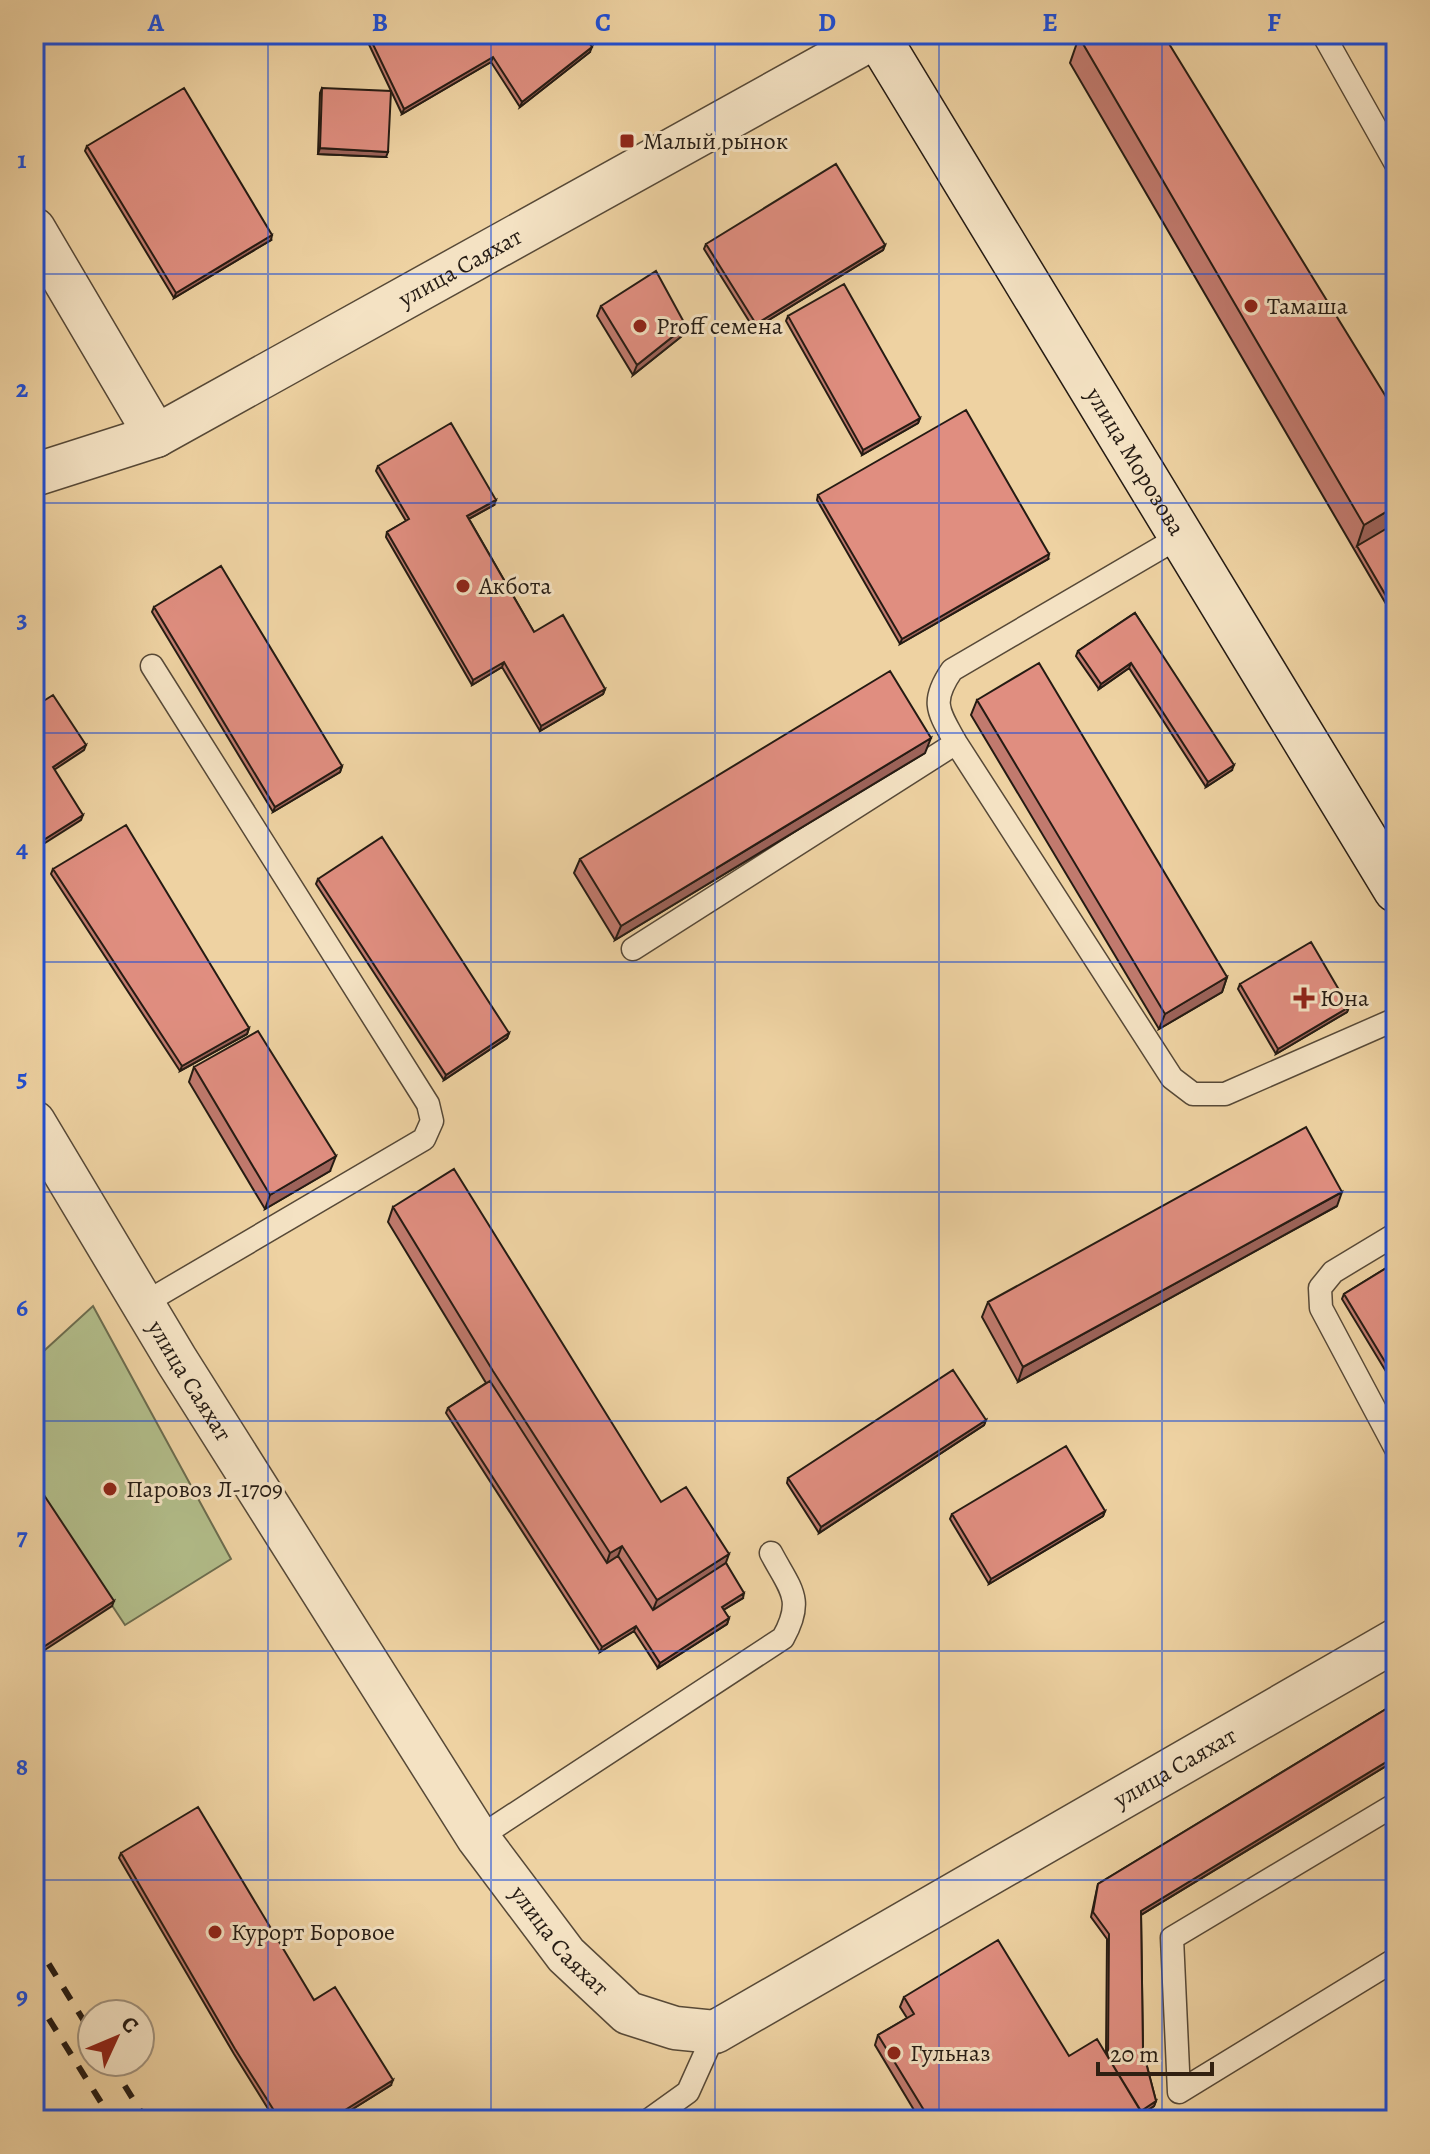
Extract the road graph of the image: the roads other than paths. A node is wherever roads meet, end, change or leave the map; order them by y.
1 (1323, 34) edge
2 (876, 35) edge
3 (1396, 164) edge
4 (34, 229) edge
5 (156, 436) junction
6 (34, 475) edge
7 (1181, 536) junction
8 (152, 666) dead end
9 (956, 743) junction
10 (1396, 890) edge
11 (633, 949) edge
12 (1396, 1019) edge
13 (34, 1122) edge
14 (1396, 1234) edge
15 (143, 1304) junction
16 (1396, 1449) edge
17 (771, 1553) dead end
18 (1396, 1640) edge
19 (1396, 1804) edge
20 (478, 1838) junction
21 (1396, 1959) edge
22 (715, 2032) junction
23 (649, 2120) edge

1 - 3 lane
2 - 5 street, улица Саяхат
2 - 7 main road, улица Морозова
4 - 5 street
5 - 6 street, улица Саяхат
7 - 9 lane
7 - 10 main road, улица Морозова
8 - 15 lane
9 - 11 lane
9 - 12 lane
13 - 15 street, улица Саяхат
14 - 16 lane
15 - 20 street, улица Саяхат
17 - 20 lane
18 - 22 street, улица Саяхат
19 - 21 lane
20 - 22 street, улица Саяхат
22 - 23 lane

